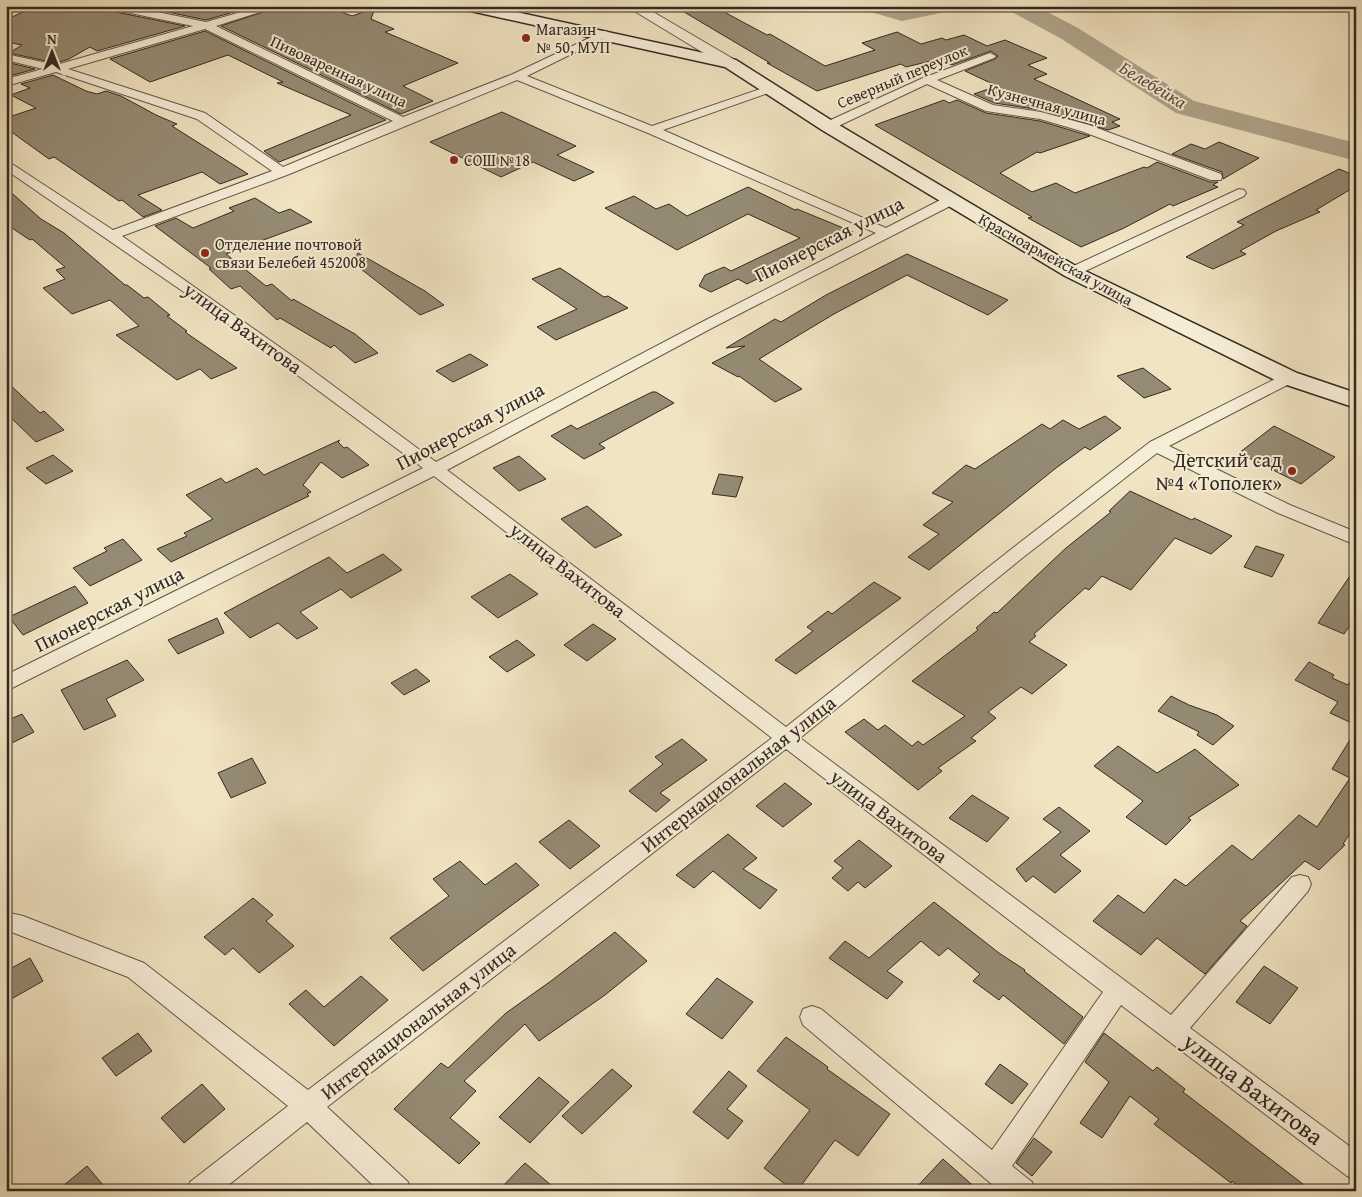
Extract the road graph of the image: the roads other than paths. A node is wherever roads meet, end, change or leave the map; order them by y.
1 (111, 6) edge
2 (274, 6) edge
3 (466, 6) edge
4 (633, 6) edge
5 (205, 25) junction
6 (604, 34) junction
7 (990, 56) dead end
8 (6, 57) edge
9 (730, 63) junction
10 (58, 69) junction
11 (517, 76) junction
12 (927, 80) junction
13 (6, 84) edge
14 (770, 89) junction
15 (403, 122) junction
16 (828, 126) junction
17 (652, 130) junction
18 (6, 164) edge
19 (282, 172) junction
20 (1216, 177) dead end
21 (1239, 193) dead end
22 (951, 200) junction
23 (887, 233) junction
24 (114, 234) junction
25 (1072, 272) junction
26 (1289, 378) junction
27 (1356, 401) edge
28 (1156, 446) junction
29 (437, 468) junction
30 (1356, 539) edge
31 (6, 684) edge
32 (786, 738) junction
33 (1300, 884) dead end
34 (9, 925) edge
35 (1118, 990) junction
36 (812, 1017) dead end
37 (1173, 1030) junction
38 (308, 1106) junction
39 (1356, 1167) edge
40 (994, 1169) junction
41 (200, 1191) edge
42 (398, 1191) edge
43 (1022, 1191) edge

1 - 5 street, Пивоваренная улица
2 - 5 street
3 - 6 main road, Красноармейская улица
4 - 9 street, Красноармейская улица
5 - 10 street
5 - 15 street, Пивоваренная улица
6 - 9 main road, Красноармейская улица
6 - 11 street, Пивоваренная улица
7 - 12 street, Северный переулок
8 - 10 street
9 - 14 main road, Красноармейская улица
10 - 13 street
10 - 19 street
11 - 15 street, Пивоваренная улица
11 - 17 street
12 - 16 street, Северный переулок
12 - 20 street, Кузнечная улица
14 - 16 main road, Красноармейская улица
14 - 17 street
15 - 19 street
16 - 22 main road, Красноармейская улица
17 - 23 street
18 - 24 street, улица Вахитова
19 - 24 street
21 - 25 street
22 - 23 street, Пионерская улица
22 - 25 main road, Красноармейская улица
23 - 29 street, Пионерская улица
24 - 29 street, улица Вахитова
25 - 26 main road, Красноармейская улица
26 - 27 main road, Красноармейская улица
26 - 28 street, Интернациональная улица
28 - 30 street
28 - 32 street, Интернациональная улица
29 - 31 street, Пионерская улица
29 - 32 street, улица Вахитова
32 - 35 street, улица Вахитова
32 - 38 street, Интернациональная улица
33 - 37 street, улица Вахитова
34 - 38 street
35 - 37 street, улица Вахитова
35 - 40 street
36 - 40 street
37 - 39 street, улица Вахитова
38 - 41 street, Интернациональная улица
38 - 42 street
40 - 43 street

